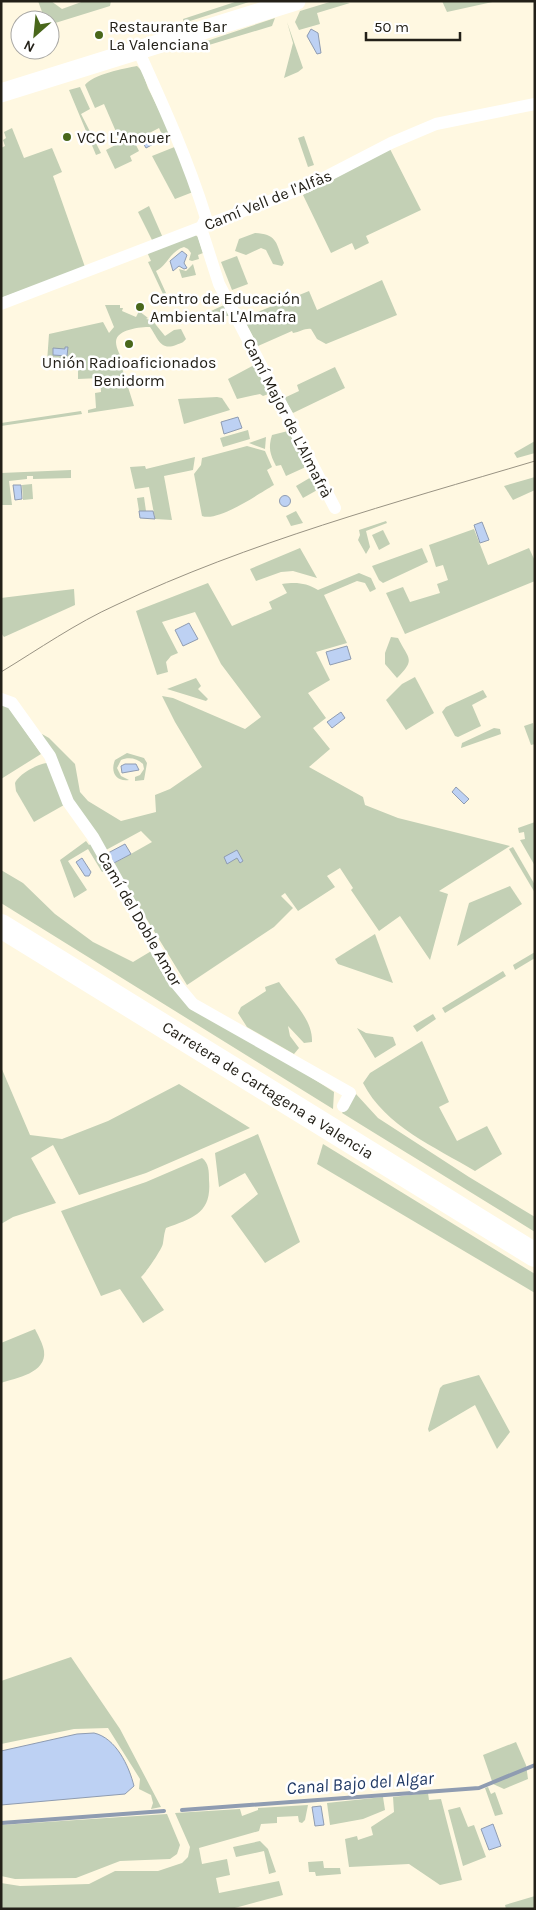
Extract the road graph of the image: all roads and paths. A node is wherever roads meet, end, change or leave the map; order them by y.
1 (296, 1) edge
2 (139, 52) junction
3 (1, 93) edge
4 (535, 104) edge
5 (201, 228) junction
6 (1, 304) edge
7 (335, 508) dead end
8 (1, 699) edge
9 (1, 926) edge
10 (343, 1106) dead end
11 (535, 1255) edge

1 - 2 main road
2 - 3 main road
2 - 5 street, Camí Major de L'Almafrà
4 - 5 street, Camí Vell de l'Alfàs
5 - 6 street, Camí Vell de l'Alfàs
5 - 7 street, Camí Major de L'Almafrà
8 - 10 street, Camí del Doble Amor
9 - 11 highway, Carretera de Cartagena a Valencia

